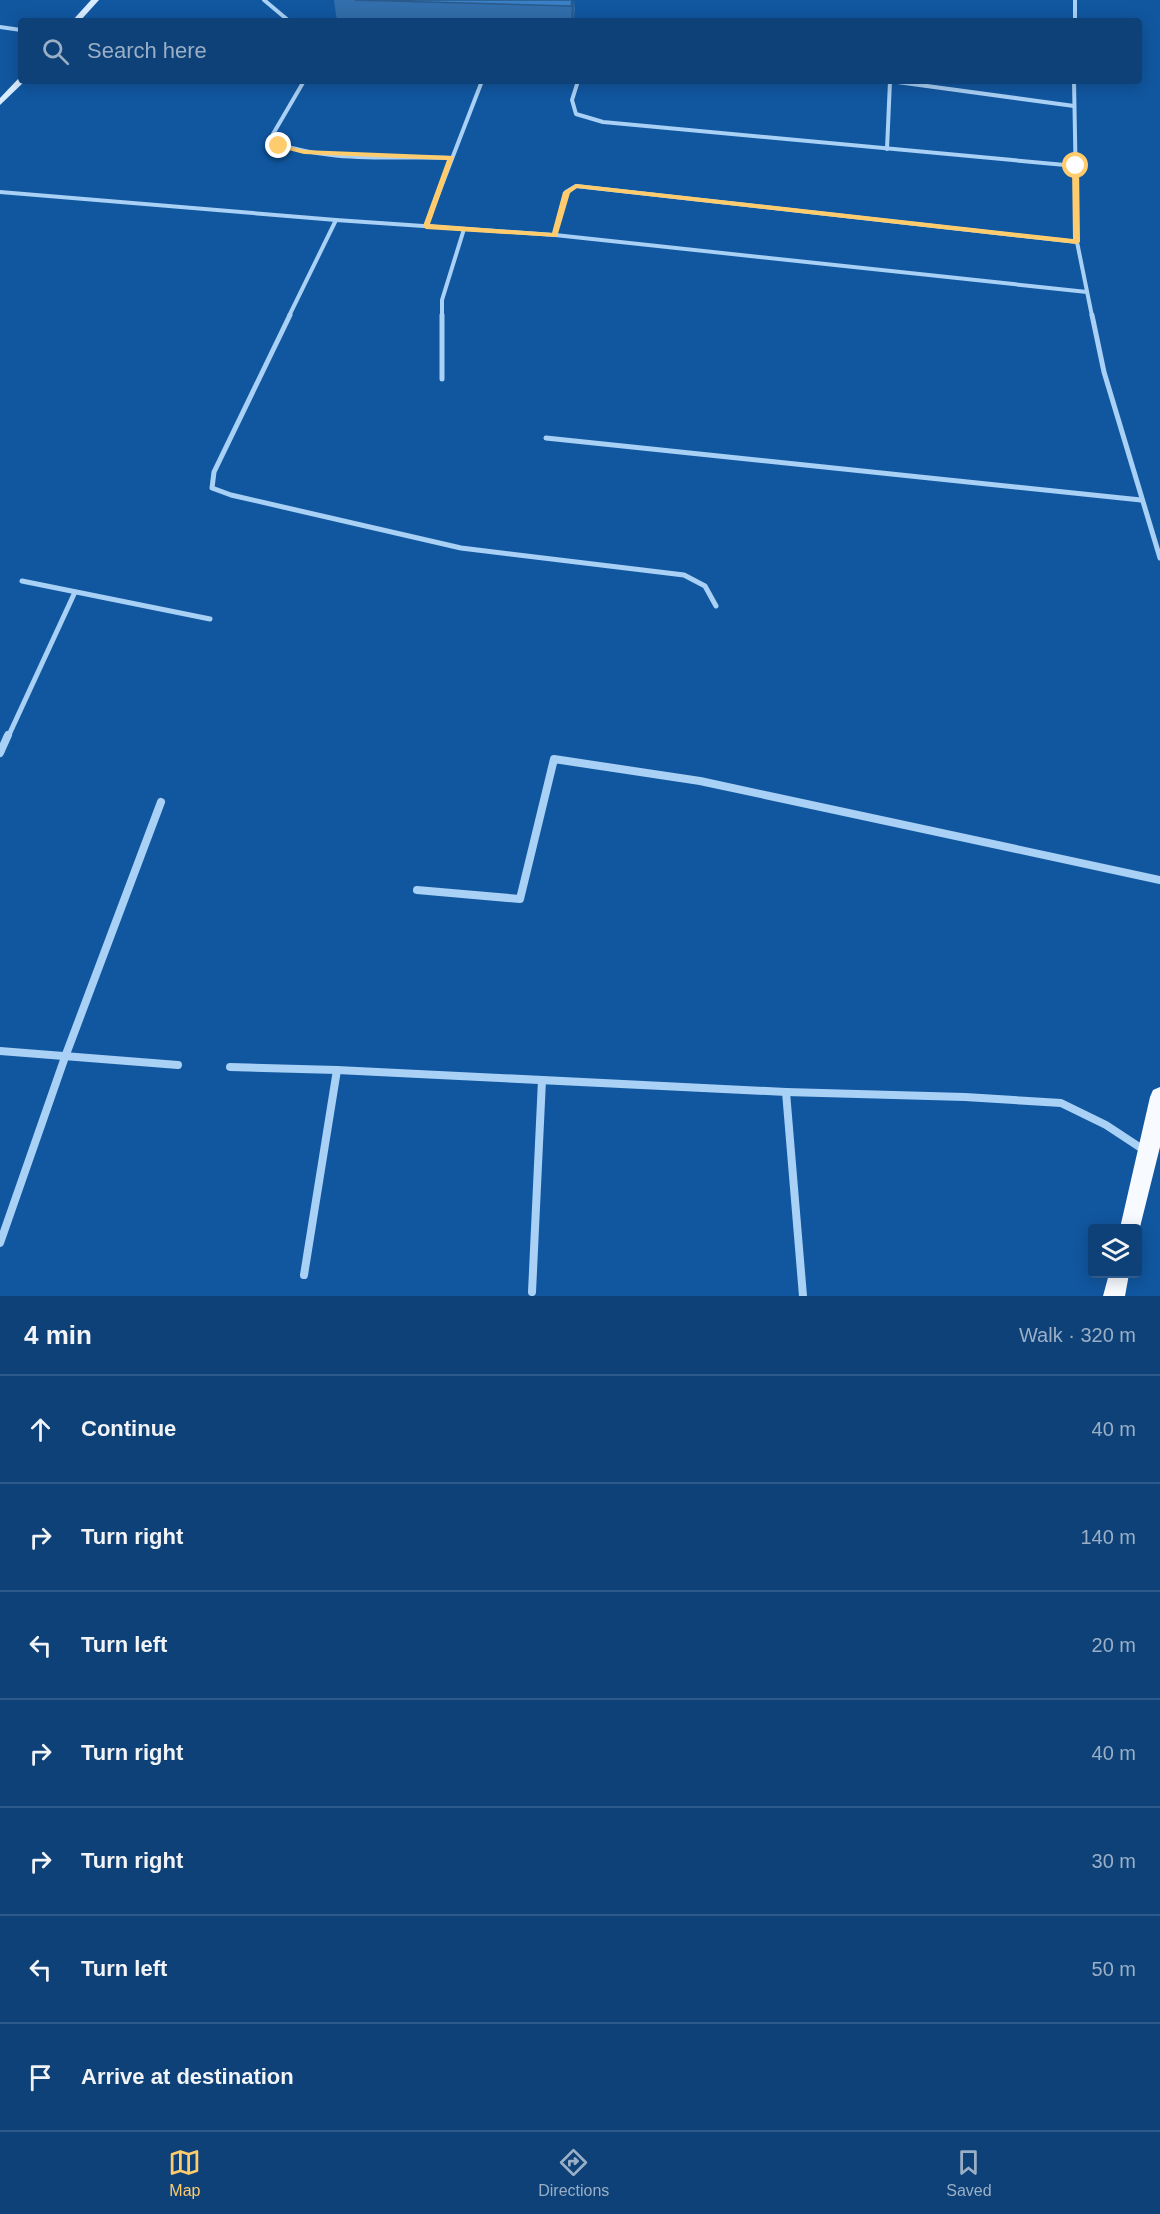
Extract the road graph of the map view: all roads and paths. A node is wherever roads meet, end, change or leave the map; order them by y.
1 (95, 0) edge
2 (264, 0) edge
3 (1075, 0) edge
4 (79, 18) edge
5 (285, 18) edge
6 (1075, 18) edge
7 (0, 27) edge
8 (18, 30) edge
9 (18, 84) edge
10 (302, 84) edge
11 (481, 84) edge
12 (577, 84) edge
13 (890, 84) edge
14 (912, 84) edge
15 (1074, 84) edge
16 (0, 104) edge
17 (1074, 106) junction
18 (887, 149) junction
19 (451, 158) junction
20 (1076, 166) junction
21 (0, 192) edge
22 (336, 220) junction
23 (426, 226) junction
24 (464, 229) junction
25 (555, 235) junction
26 (1077, 242) junction
27 (1087, 292) junction
28 (442, 379) dead end
29 (546, 438) dead end
30 (1141, 500) junction
31 (1160, 558) edge
32 (22, 581) dead end
33 (75, 592) junction
34 (716, 606) dead end
35 (210, 619) dead end
36 (0, 753) edge
37 (161, 802) dead end
38 (1160, 880) edge
39 (417, 890) dead end
40 (0, 1051) edge
41 (65, 1057) junction
42 (178, 1065) dead end
43 (230, 1067) dead end
44 (337, 1070) junction
45 (542, 1080) junction
46 (786, 1092) junction
47 (1160, 1096) edge
48 (1149, 1153) junction
49 (1131, 1224) edge
50 (0, 1243) edge
51 (304, 1275) dead end
52 (1118, 1278) edge
53 (532, 1292) dead end
54 (803, 1296) edge
55 (1114, 1296) edge

1 - 4 street
2 - 5 street
3 - 6 street
7 - 8 street
9 - 16 street
10 - 19 street
11 - 19 street
12 - 18 street
13 - 18 street
14 - 17 street
15 - 17 street
17 - 20 street
18 - 20 street
19 - 23 street
20 - 26 street
21 - 22 street
22 - 23 street
22 - 34 street
23 - 24 street
24 - 25 street
24 - 28 street
25 - 26 street
25 - 27 street
26 - 27 street
27 - 30 street
29 - 30 street
30 - 31 street
32 - 33 street
33 - 35 street
33 - 36 street
37 - 41 street
38 - 39 street
40 - 41 street
41 - 42 street
41 - 50 street
43 - 44 street
44 - 45 street
44 - 51 street
45 - 46 street
45 - 53 street
46 - 48 street
46 - 54 street
47 - 48 main road
48 - 49 main road
52 - 55 main road

